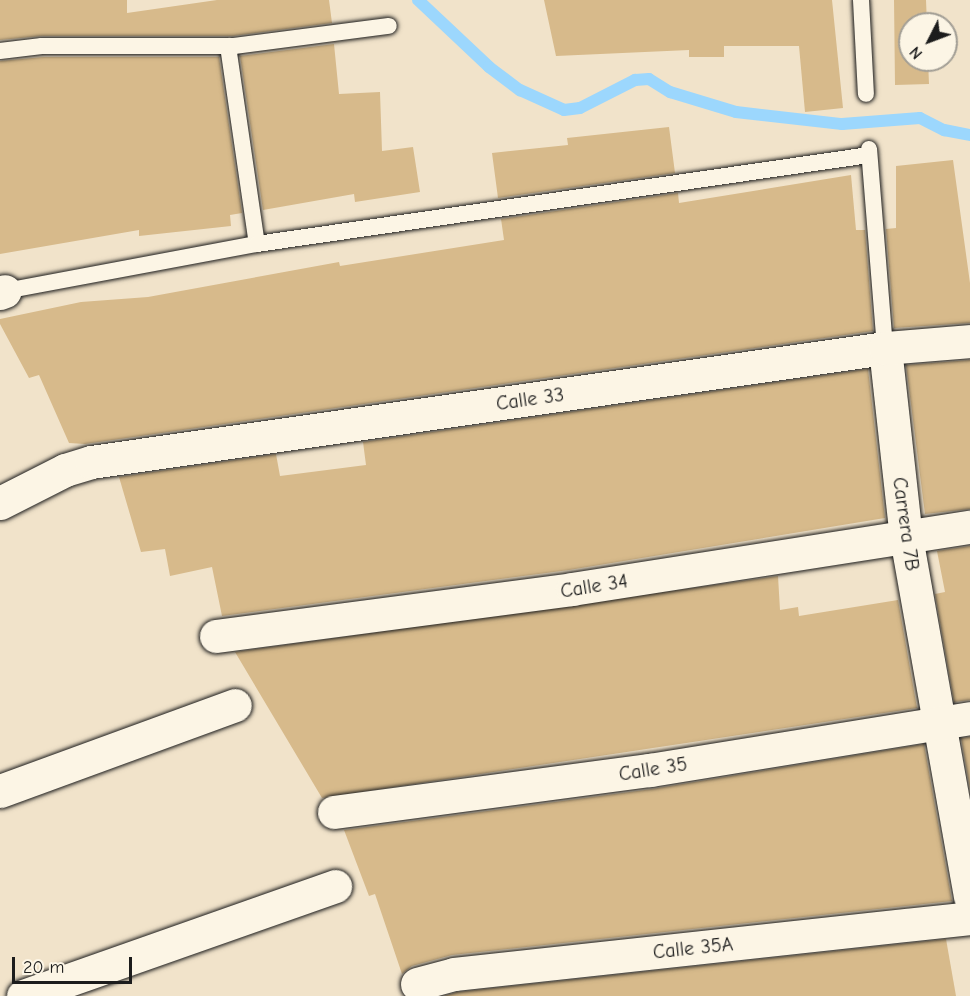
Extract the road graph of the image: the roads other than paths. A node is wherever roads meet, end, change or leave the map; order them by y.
1 (861, 0) edge
2 (389, 26) dead end
3 (228, 46) junction
4 (0, 51) edge
5 (866, 94) dead end
6 (256, 244) junction
7 (2, 292) edge
8 (970, 341) edge
9 (885, 348) junction
10 (0, 503) edge
11 (970, 527) edge
12 (906, 537) junction
13 (216, 636) dead end
14 (235, 705) dead end
15 (970, 718) edge
16 (937, 722) junction
17 (0, 790) edge
18 (334, 812) dead end
19 (335, 886) dead end
20 (970, 896) edge
21 (970, 918) edge
22 (417, 984) dead end
23 (23, 996) edge

1 - 5 lane
2 - 3 lane
3 - 4 lane
3 - 6 lane
6 - 7 lane
6 - 9 lane, Carrera 7B
8 - 9 street, Calle 33
9 - 10 street, Calle 33
9 - 12 street, Carrera 7B
11 - 12 street, Calle 34
12 - 13 street, Calle 34
12 - 16 street, Carrera 7B
14 - 17 street
15 - 16 street, Calle 35
16 - 18 street, Calle 35
16 - 20 street, Carrera 7B
19 - 23 street
21 - 22 street, Calle 35A

